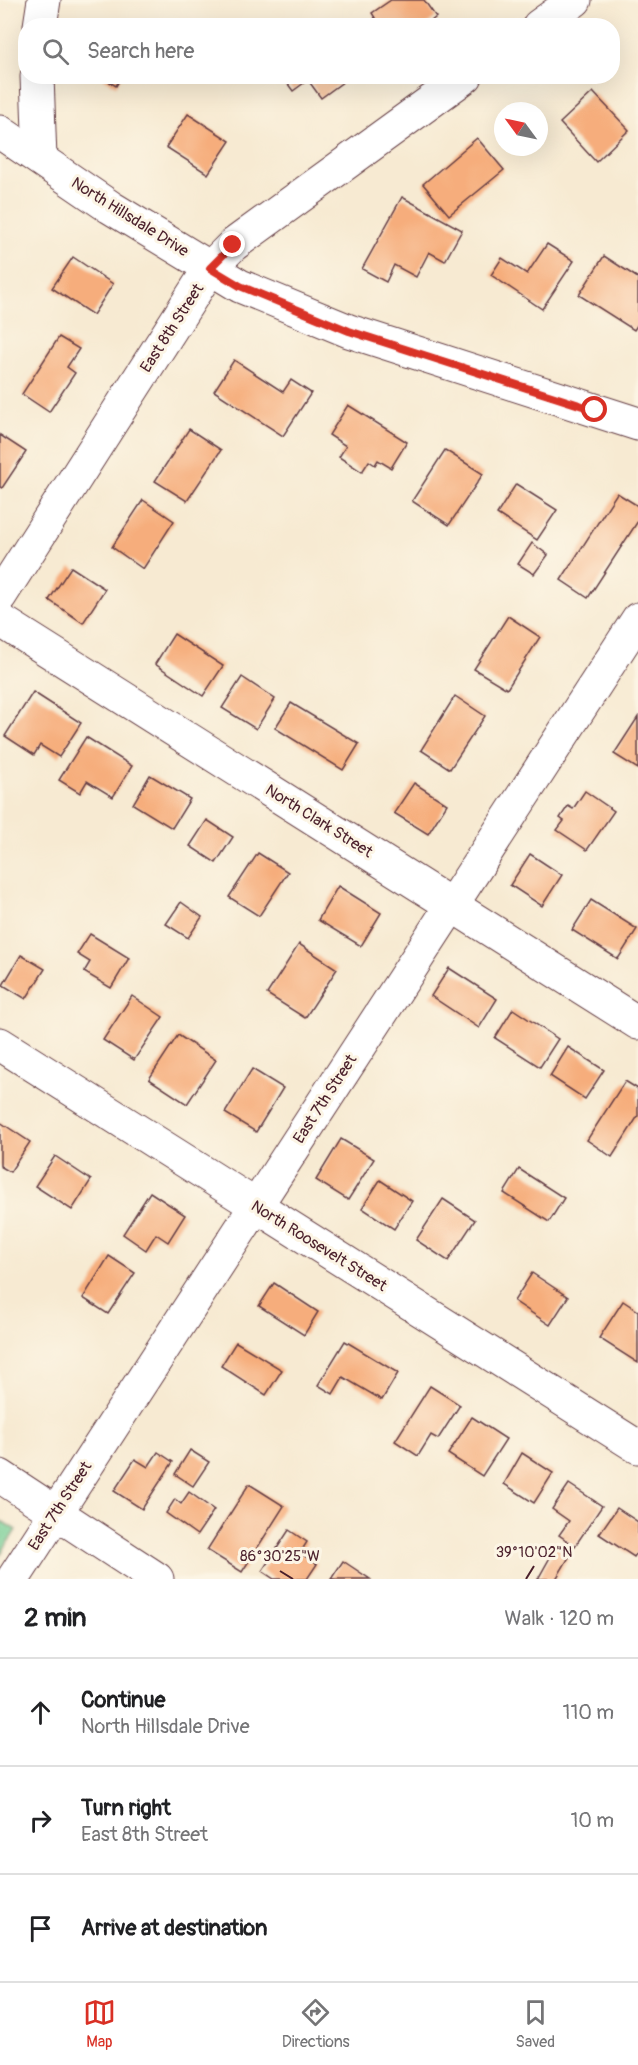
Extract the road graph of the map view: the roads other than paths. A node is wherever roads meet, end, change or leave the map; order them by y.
1 (44, 0) edge
2 (575, 0) edge
3 (41, 18) edge
4 (550, 18) edge
5 (37, 84) edge
6 (455, 84) edge
7 (0, 132) edge
8 (40, 159) junction
9 (210, 268) junction
10 (638, 424) edge
11 (0, 596) edge
12 (638, 619) edge
13 (0, 620) edge
14 (452, 905) junction
15 (638, 1023) edge
16 (0, 1044) edge
17 (256, 1206) junction
18 (638, 1448) edge
19 (0, 1476) edge
20 (55, 1514) junction
21 (13, 1579) edge
22 (157, 1579) edge

1 - 3 street
2 - 4 street
5 - 8 street
6 - 9 street, East 8th Street
7 - 8 street, North Hillsdale Drive
8 - 9 street, North Hillsdale Drive
9 - 10 street, North Hillsdale Drive
9 - 11 street, East 8th Street
12 - 14 street, East 7th Street
13 - 14 street, North Clark Street
14 - 15 street, North Clark Street
14 - 17 street, East 7th Street
16 - 17 street, North Roosevelt Street
17 - 18 street, North Roosevelt Street
17 - 20 street, East 7th Street
19 - 20 street
20 - 21 street, East 7th Street
20 - 22 street

